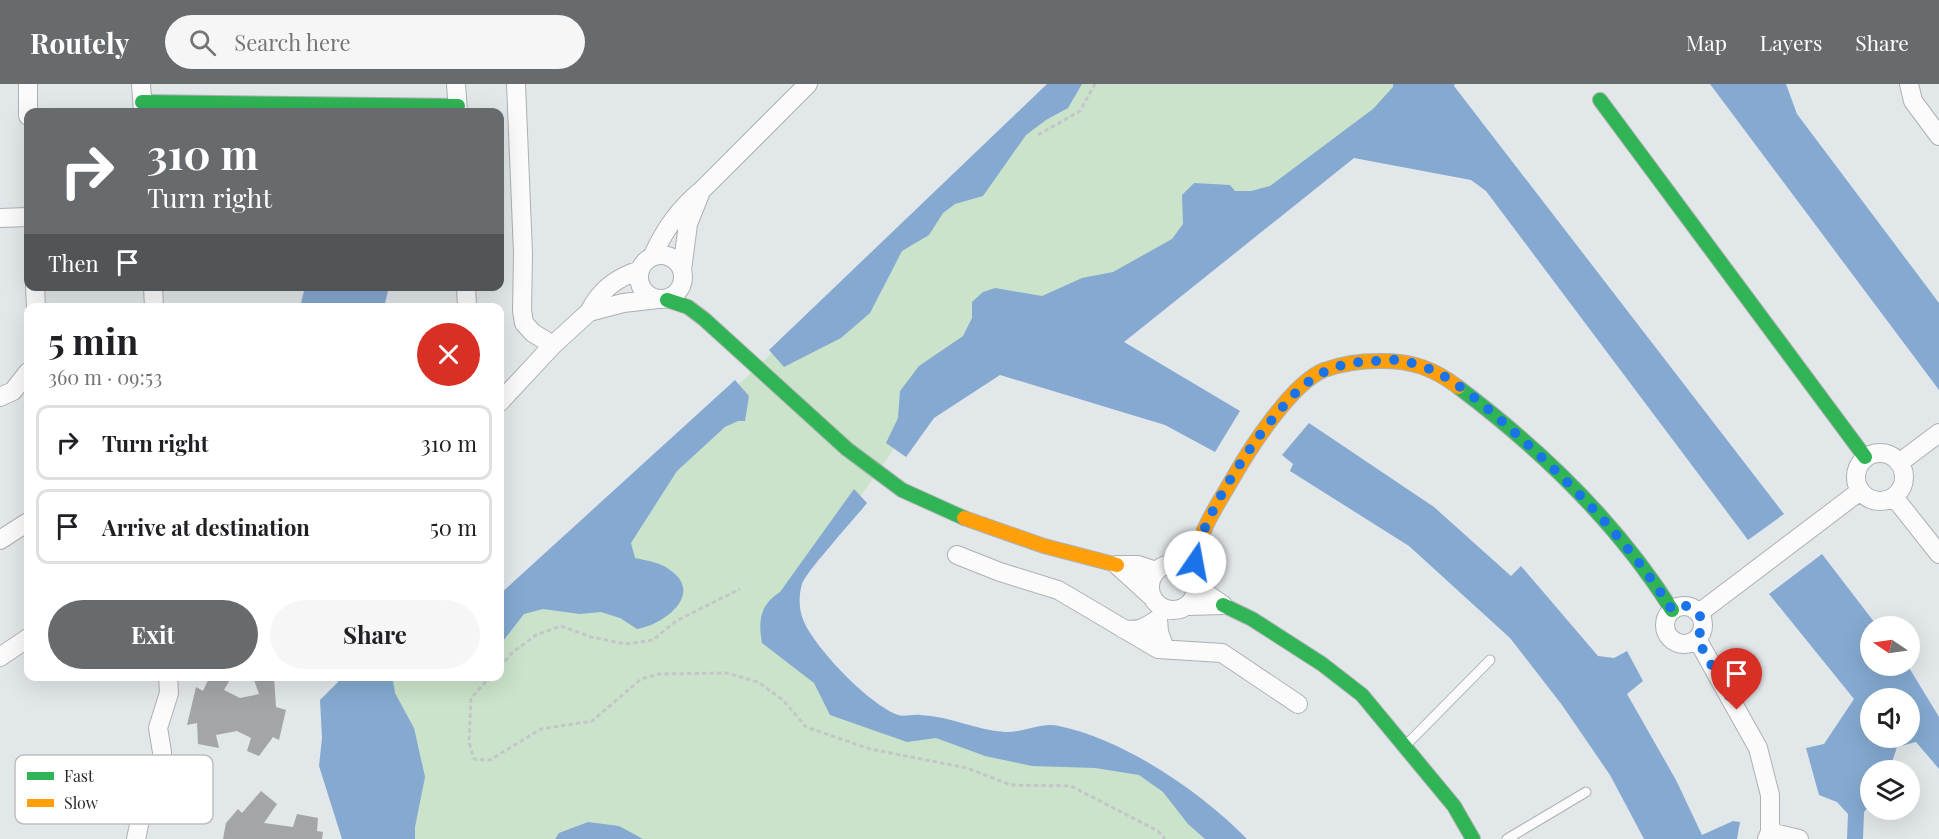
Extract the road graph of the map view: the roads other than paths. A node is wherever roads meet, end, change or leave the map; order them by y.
1 (28, 84) edge
2 (456, 84) edge
3 (516, 84) edge
4 (808, 84) edge
5 (1909, 84) edge
6 (142, 99) edge
7 (1600, 100) dead end
8 (28, 108) edge
9 (426, 108) edge
10 (458, 108) edge
11 (1939, 136) edge
12 (702, 190) junction
13 (0, 218) edge
14 (24, 218) edge
15 (653, 255) junction
16 (640, 270) junction
17 (682, 275) junction
18 (662, 299) junction
19 (589, 312) junction
20 (704, 319) junction
21 (552, 345) junction
22 (24, 377) edge
23 (0, 398) edge
24 (504, 398) edge
25 (1939, 433) edge
26 (1865, 457) junction
27 (1899, 463) junction
28 (1860, 491) junction
29 (1894, 497) junction
30 (1212, 514) junction
31 (24, 525) edge
32 (0, 540) edge
33 (1939, 554) edge
34 (957, 555) dead end
35 (1117, 566) junction
36 (1161, 568) junction
37 (1195, 578) junction
38 (1151, 596) junction
39 (1223, 605) junction
40 (1188, 606) junction
41 (1672, 610) junction
42 (1699, 613) junction
43 (1162, 614) junction
44 (1121, 628) junction
45 (1697, 639) junction
46 (24, 641) edge
47 (1166, 649) junction
48 (0, 657) edge
49 (1490, 660) dead end
50 (168, 681) edge
51 (1298, 704) dead end
52 (1405, 746) junction
53 (162, 755) edge
54 (1586, 792) dead end
55 (139, 824) edge
56 (1768, 836) edge
57 (136, 839) edge
58 (1473, 839) edge
59 (1507, 839) edge
60 (1799, 839) edge

1 - 8 street
2 - 10 street
3 - 21 street
4 - 12 street
5 - 11 street
6 - 9 street
7 - 26 street
12 - 15 street
12 - 17 street
13 - 14 street
15 - 16 street
15 - 17 street
16 - 18 street
16 - 19 street
17 - 18 street
17 - 20 street
18 - 19 street
18 - 20 street
19 - 21 street
20 - 35 street
21 - 24 street
22 - 23 street
25 - 27 street
26 - 27 street
26 - 28 street
27 - 29 street
28 - 29 street
28 - 42 street
29 - 33 street
30 - 36 street
30 - 37 street
30 - 41 street
31 - 32 street
34 - 44 street
35 - 36 street
35 - 38 street
36 - 37 street
36 - 38 street
37 - 39 street
37 - 40 street
38 - 43 street
39 - 40 street
39 - 52 street
40 - 43 street
41 - 42 street
41 - 45 street
42 - 45 street
43 - 44 street
43 - 47 street
44 - 47 street
45 - 56 street
46 - 48 street
47 - 51 street
49 - 52 lane
50 - 53 street
52 - 58 street
54 - 59 lane
55 - 57 street
56 - 60 street

